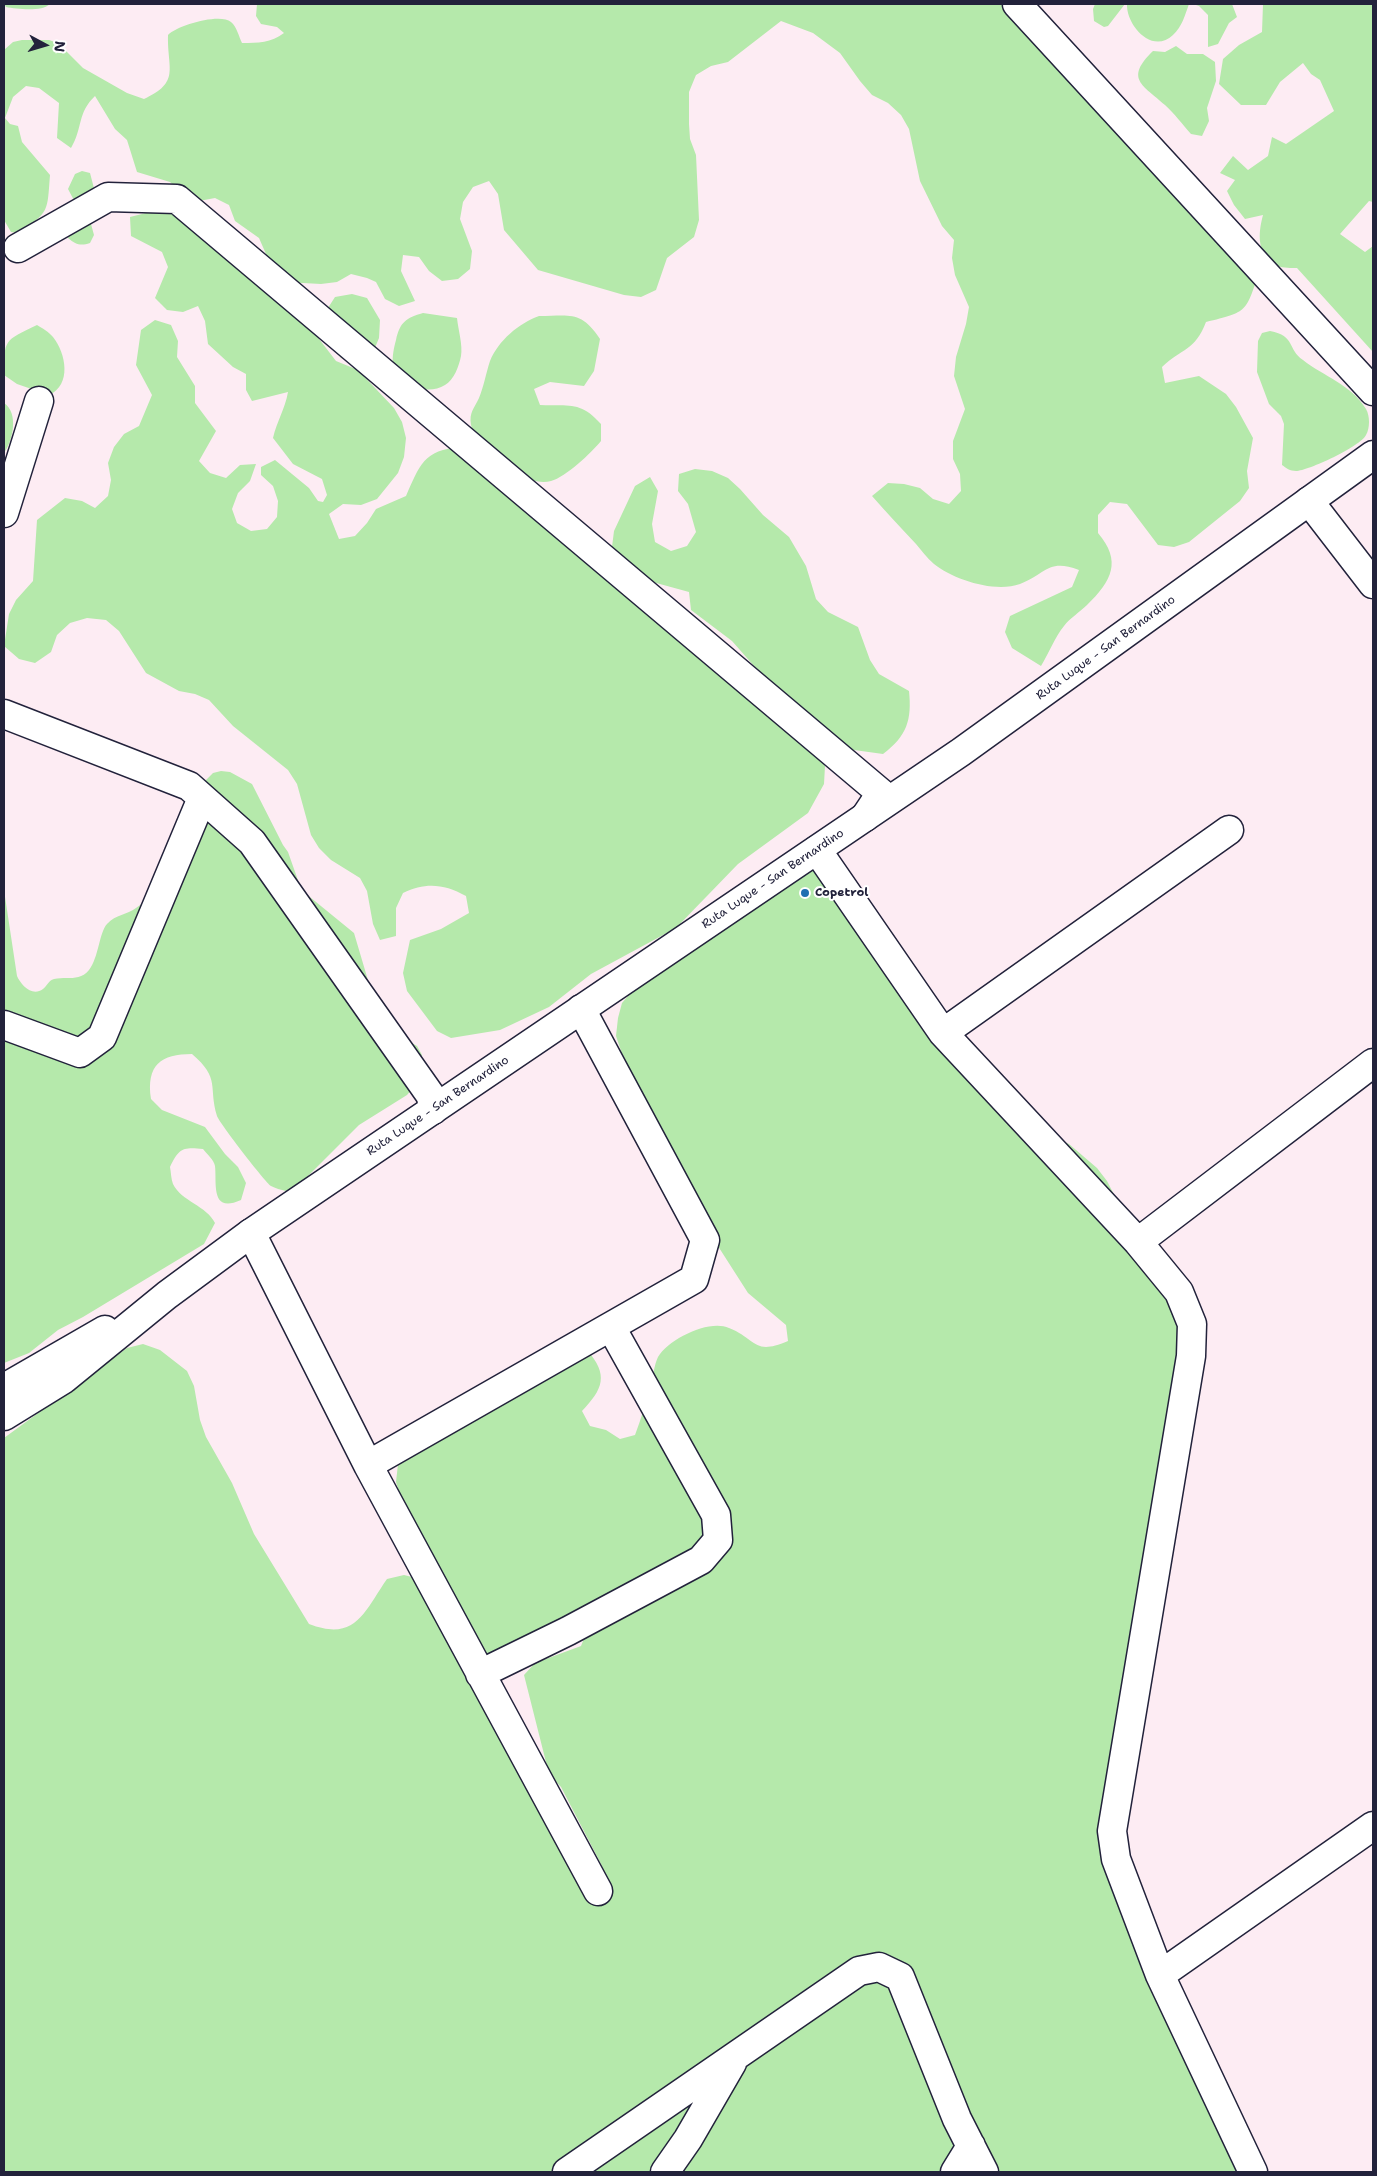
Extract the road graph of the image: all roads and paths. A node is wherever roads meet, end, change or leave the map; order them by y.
1 (1016, 4) edge
2 (18, 248) dead end
3 (1373, 391) edge
4 (39, 401) dead end
5 (1373, 455) edge
6 (1309, 501) junction
7 (4, 513) edge
8 (1373, 584) edge
9 (4, 714) edge
10 (202, 798) junction
11 (865, 817) junction
12 (1229, 830) dead end
13 (817, 850) junction
14 (581, 1009) junction
15 (4, 1025) edge
16 (943, 1033) junction
17 (1373, 1063) edge
18 (433, 1110) junction
19 (251, 1233) junction
20 (1138, 1242) junction
21 (168, 1295) junction
22 (611, 1327) junction
23 (4, 1388) edge
24 (4, 1416) edge
25 (368, 1465) junction
26 (480, 1674) junction
27 (1373, 1826) edge
28 (598, 1891) dead end
29 (1160, 1975) junction
30 (736, 2056) junction
31 (971, 2146) junction
32 (567, 2172) edge
33 (665, 2172) edge
34 (956, 2172) edge
35 (984, 2172) edge
36 (1254, 2172) edge

1 - 3 street
2 - 11 street
4 - 7 street
5 - 6 street, Ruta Luque - San Bernardino
6 - 8 street
6 - 11 street, Ruta Luque - San Bernardino
9 - 10 street
10 - 15 street
10 - 18 street
11 - 13 street, Ruta Luque - San Bernardino
12 - 16 street
13 - 14 street, Ruta Luque - San Bernardino
13 - 16 street
14 - 18 street, Ruta Luque - San Bernardino
14 - 22 street
16 - 20 street
17 - 20 street
18 - 19 street, Ruta Luque - San Bernardino
19 - 21 street, Ruta Luque - San Bernardino
19 - 25 street
20 - 29 street
21 - 23 street
21 - 24 street
22 - 25 street
22 - 26 street
25 - 26 street
26 - 28 street
27 - 29 street
29 - 36 street
30 - 31 street
30 - 32 street
30 - 33 street
31 - 34 street
31 - 35 street

